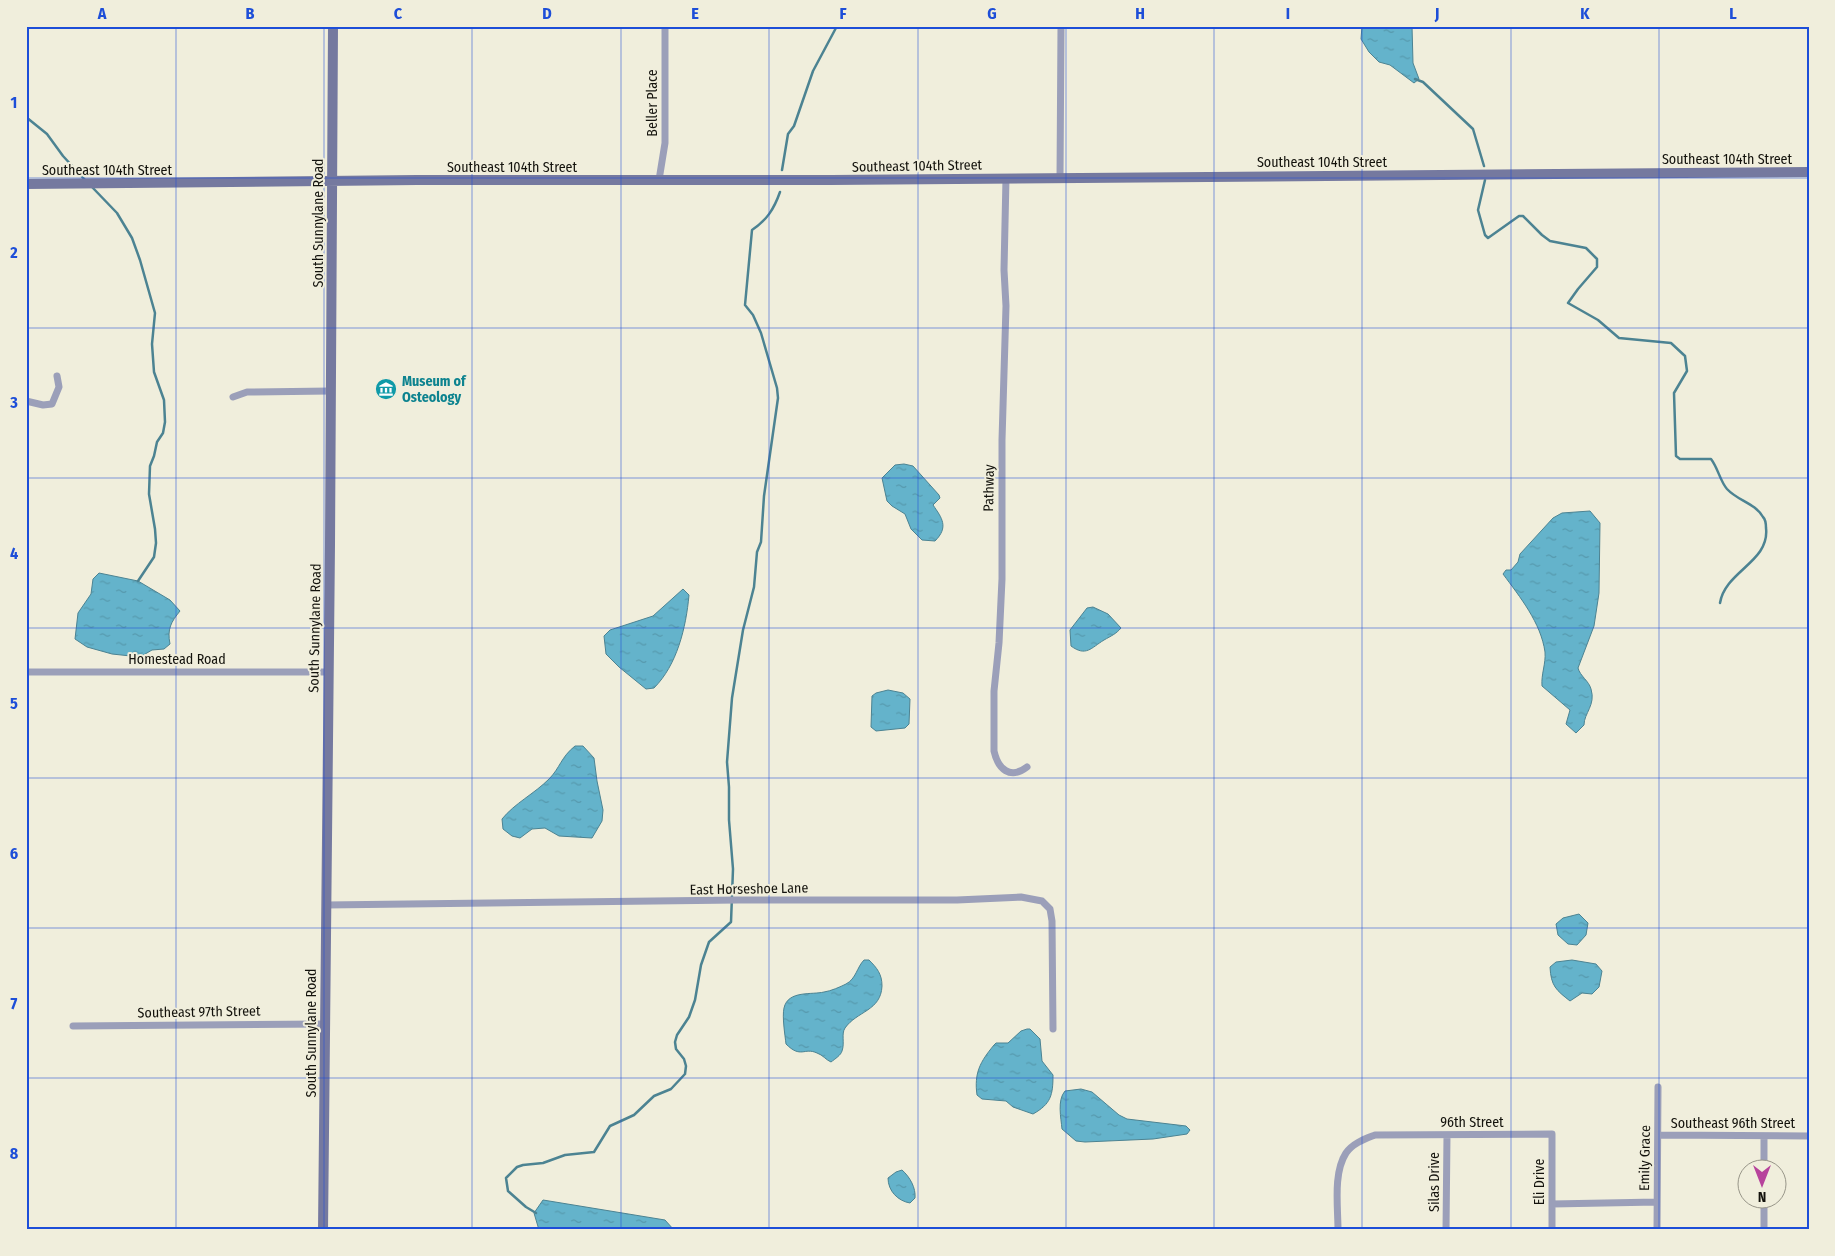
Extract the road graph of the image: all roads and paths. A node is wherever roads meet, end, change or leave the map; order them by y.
1 (333, 26) edge
2 (665, 26) edge
3 (1061, 26) edge
4 (1809, 172) edge
5 (1006, 178) junction
6 (1060, 178) junction
7 (659, 180) junction
8 (332, 181) junction
9 (26, 184) edge
10 (57, 376) dead end
11 (330, 391) junction
12 (233, 397) dead end
13 (26, 401) edge
14 (26, 672) edge
15 (328, 672) junction
16 (1027, 767) dead end
17 (326, 906) junction
18 (325, 1024) junction
19 (73, 1026) dead end
20 (1053, 1029) dead end
21 (1658, 1087) dead end
22 (1552, 1134) joint
23 (1447, 1135) junction
24 (1658, 1135) junction
25 (1764, 1136) junction
26 (1809, 1136) edge
27 (1764, 1158) edge
28 (1657, 1202) junction
29 (1552, 1204) junction
30 (1764, 1208) edge
31 (323, 1230) edge
32 (1338, 1230) edge
33 (1446, 1230) edge
34 (1552, 1230) edge
35 (1657, 1230) edge
36 (1764, 1230) edge

1 - 8 street, South Sunnylane Road
2 - 7 street, Beller Place
3 - 6 street
4 - 6 street, Southeast 104th Street
5 - 6 street, Southeast 104th Street
5 - 7 street, Southeast 104th Street
5 - 16 street, Pathway
7 - 8 street, Southeast 104th Street
8 - 9 street, Southeast 104th Street
8 - 11 street, South Sunnylane Road
10 - 13 street
11 - 12 street
11 - 15 street, South Sunnylane Road
14 - 15 street, Homestead Road
15 - 17 street, South Sunnylane Road
17 - 18 street, South Sunnylane Road
17 - 20 street, East Horseshoe Lane
18 - 19 street, Southeast 97th Street
18 - 31 street, South Sunnylane Road
21 - 24 street, Emily Grace
22 - 23 street, 96th Street
22 - 29 street, Eli Drive
23 - 32 street, 96th Street
23 - 33 street, Silas Drive
24 - 25 street, Southeast 96th Street
24 - 28 street, Emily Grace
25 - 26 street, Southeast 96th Street
25 - 27 street
28 - 29 street
28 - 35 street, Emily Grace
29 - 34 street, Eli Drive
30 - 36 street

